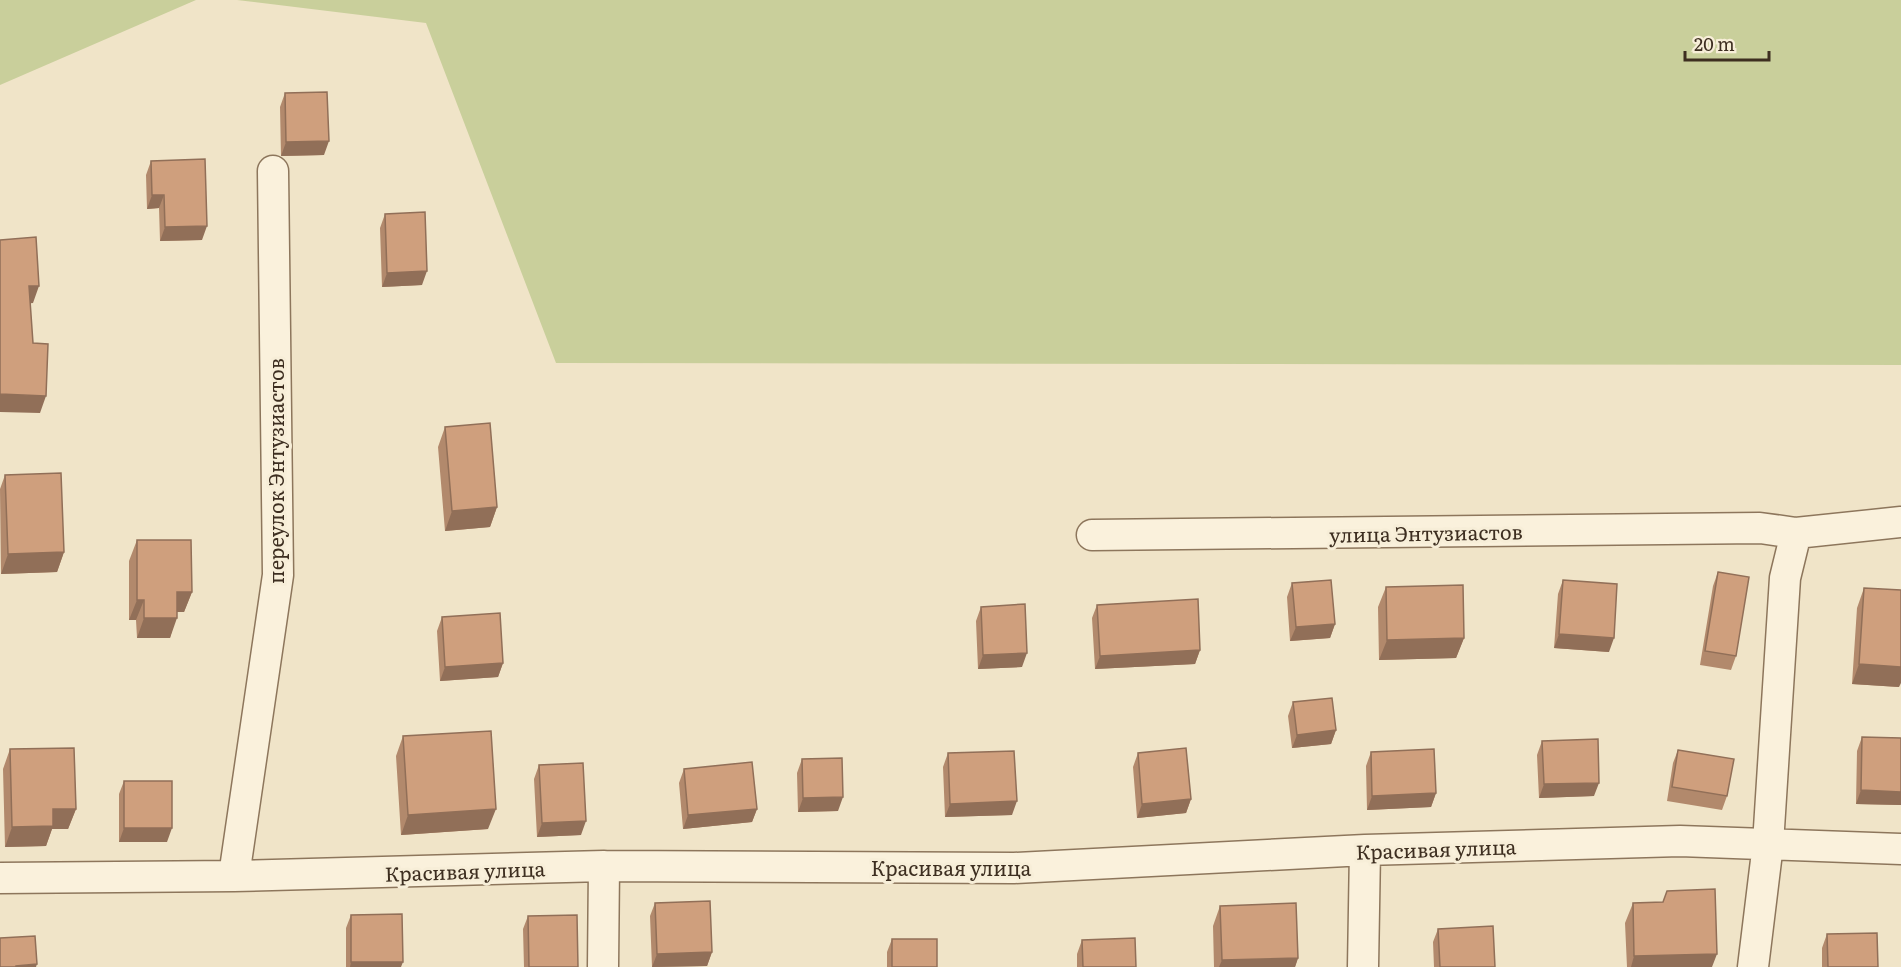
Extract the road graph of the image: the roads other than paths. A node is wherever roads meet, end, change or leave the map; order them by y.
1 (273, 171) dead end
2 (1901, 522) edge
3 (1796, 533) junction
4 (1092, 535) dead end
5 (1768, 844) junction
6 (1901, 849) edge
7 (1365, 850) junction
8 (604, 866) junction
9 (234, 876) junction
10 (0, 878) edge
11 (603, 967) edge
12 (1363, 967) edge
13 (1753, 967) edge

1 - 9 street, переулок Энтузиастов
2 - 3 street
3 - 4 street, улица Энтузиастов
3 - 5 street
5 - 6 street, Красивая улица
5 - 7 street, Красивая улица
5 - 13 street
7 - 8 street, Красивая улица
7 - 12 street
8 - 9 street, Красивая улица
8 - 11 street
9 - 10 street, Красивая улица

